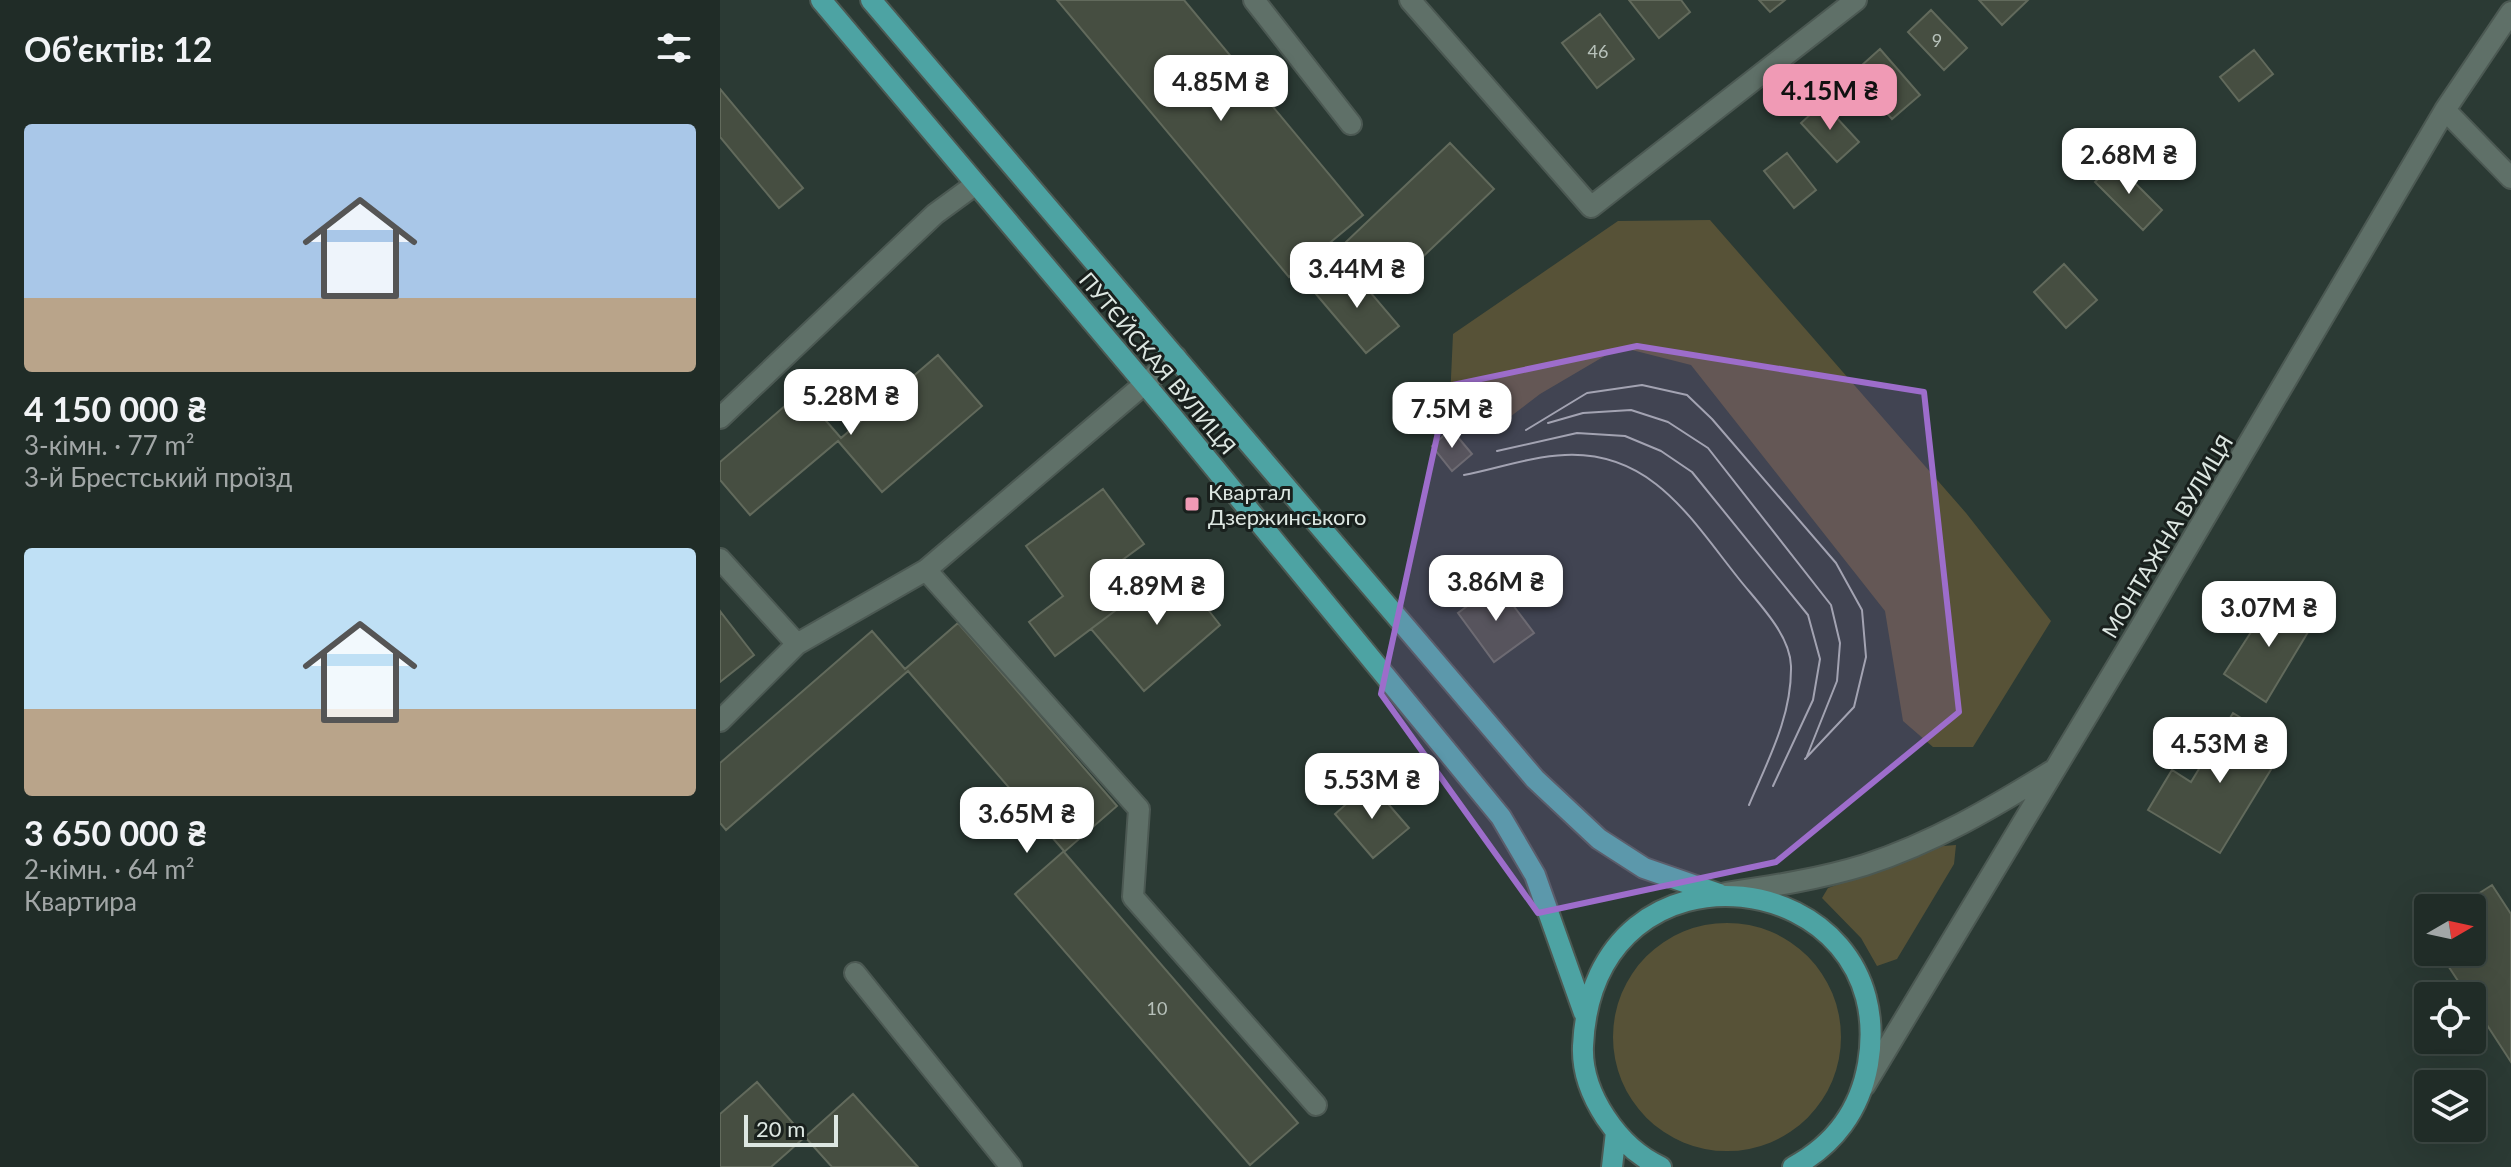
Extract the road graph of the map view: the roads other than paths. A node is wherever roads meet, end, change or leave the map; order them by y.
1 (821, 0) edge
2 (871, 0) edge
3 (1254, 0) edge
4 (1410, 0) edge
5 (1856, 0) edge
6 (2511, 12) edge
7 (2445, 110) junction
8 (1351, 124) dead end
9 (2511, 178) edge
10 (976, 184) junction
11 (1176, 357) junction
12 (1145, 384) junction
13 (720, 418) edge
14 (720, 559) edge
15 (926, 570) junction
16 (797, 644) junction
17 (720, 721) edge
18 (2056, 769) junction
19 (1719, 894) junction
20 (855, 973) dead end
21 (1584, 1013) junction
22 (1865, 1085) junction
23 (1316, 1105) dead end
24 (1840, 1130) junction
25 (1616, 1132) junction
26 (1011, 1167) edge
27 (1612, 1167) edge
28 (1661, 1167) edge
29 (1793, 1167) edge
30 (1819, 1167) edge

1 - 10 main road, ПУТЄЙСКАЯ ВУЛИЦЯ
2 - 11 main road, ПУТЄЙСКАЯ ВУЛИЦЯ
3 - 8 street
4 - 5 street
6 - 7 street, МОНТАЖНА ВУЛИЦЯ
7 - 9 street
7 - 18 street, МОНТАЖНА ВУЛИЦЯ
10 - 12 main road, ПУТЄЙСКАЯ ВУЛИЦЯ
10 - 13 street
11 - 12 street
11 - 19 main road, ПУТЄЙСКАЯ ВУЛИЦЯ
12 - 15 street
12 - 21 main road, ПУТЄЙСКАЯ ВУЛИЦЯ
14 - 16 street
15 - 16 street
15 - 23 street
16 - 17 street
18 - 19 street
18 - 22 street, МОНТАЖНА ВУЛИЦЯ
19 - 21 main road
19 - 22 main road
20 - 26 street
21 - 25 main road
22 - 24 main road
24 - 29 main road
24 - 30 main road
25 - 27 main road
25 - 28 main road

